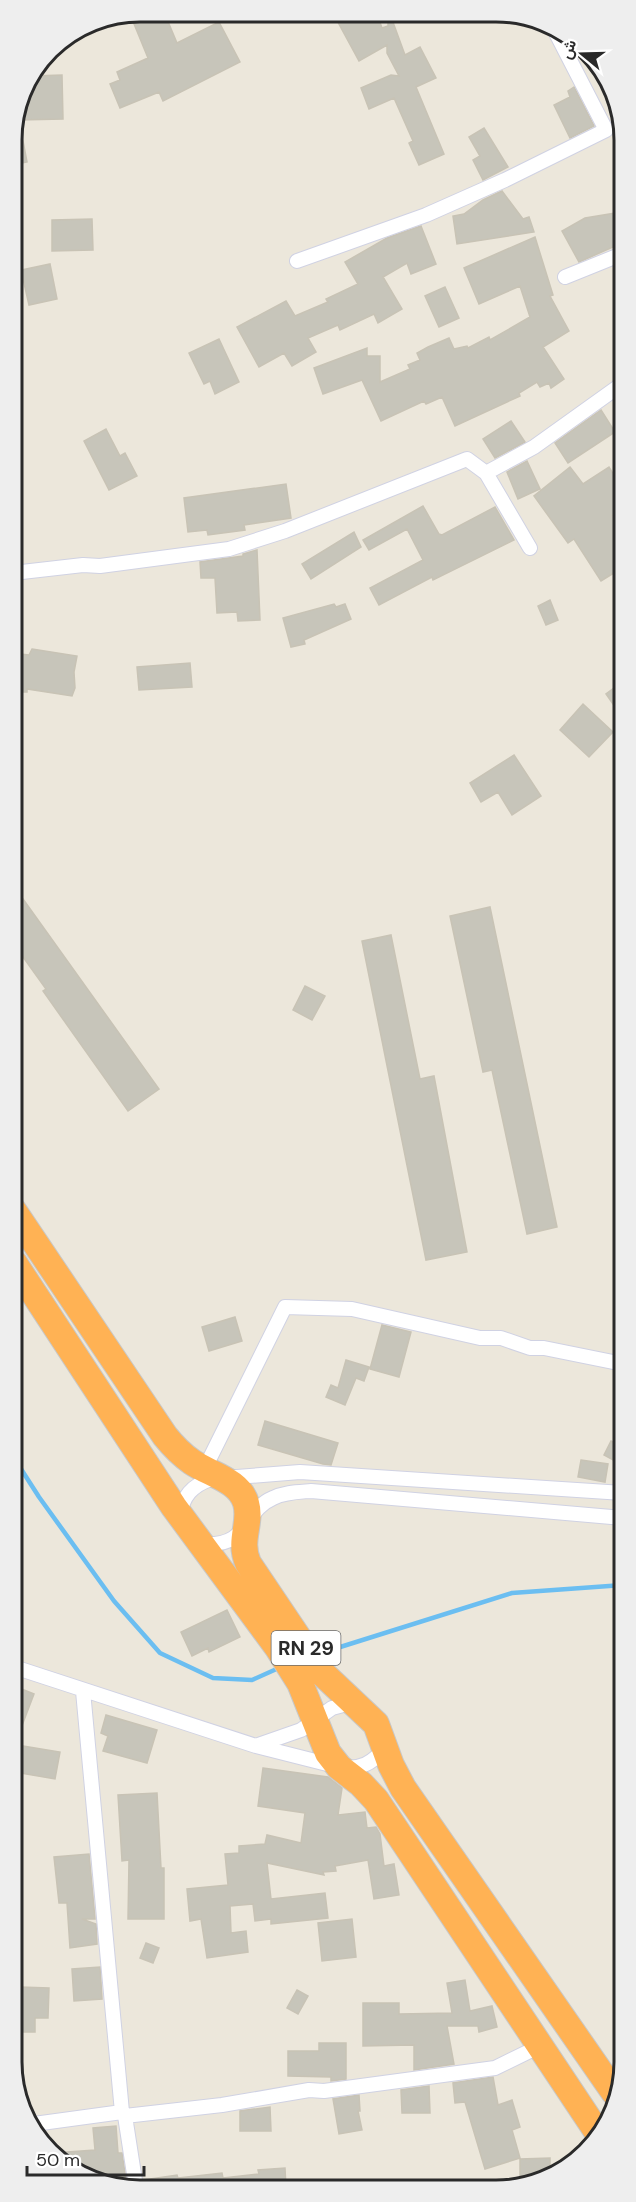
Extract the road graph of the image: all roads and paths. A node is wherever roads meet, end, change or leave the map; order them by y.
1 (561, 43) edge
2 (614, 257) edge
3 (297, 261) dead end
4 (565, 277) dead end
5 (614, 390) edge
6 (486, 473) junction
7 (530, 548) dead end
8 (23, 572) edge
9 (22, 1223) edge
10 (22, 1276) edge
11 (613, 1362) edge
12 (212, 1475) junction
13 (613, 1492) edge
14 (180, 1516) junction
15 (613, 1517) edge
16 (246, 1526) junction
17 (201, 1544) junction
18 (22, 1670) edge
19 (83, 1691) junction
20 (354, 1702) junction
21 (315, 1720) junction
22 (256, 1746) junction
23 (385, 1746) junction
24 (339, 1767) junction
25 (540, 2046) junction
26 (610, 2087) edge
27 (124, 2114) junction
28 (40, 2123) edge
29 (594, 2127) edge
30 (135, 2179) edge

1 - 3 street
2 - 4 street
5 - 6 street
6 - 7 street
6 - 8 street
9 - 12 highway, RN 29
10 - 14 highway, RN 29
11 - 12 street
12 - 13 street
12 - 14 street
12 - 16 highway, RN 29
14 - 17 highway, RN 29
15 - 16 street
16 - 17 street
16 - 20 highway, RN 29
17 - 21 highway, RN 29
18 - 19 street
19 - 22 street
19 - 27 street
20 - 21 street
20 - 23 highway, RN 29
21 - 22 street
21 - 24 highway, RN 29
22 - 24 street
23 - 24 street
23 - 26 highway, RN 29
24 - 25 highway, RN 29
25 - 27 street
25 - 29 highway, RN 29
27 - 28 street
27 - 30 street

